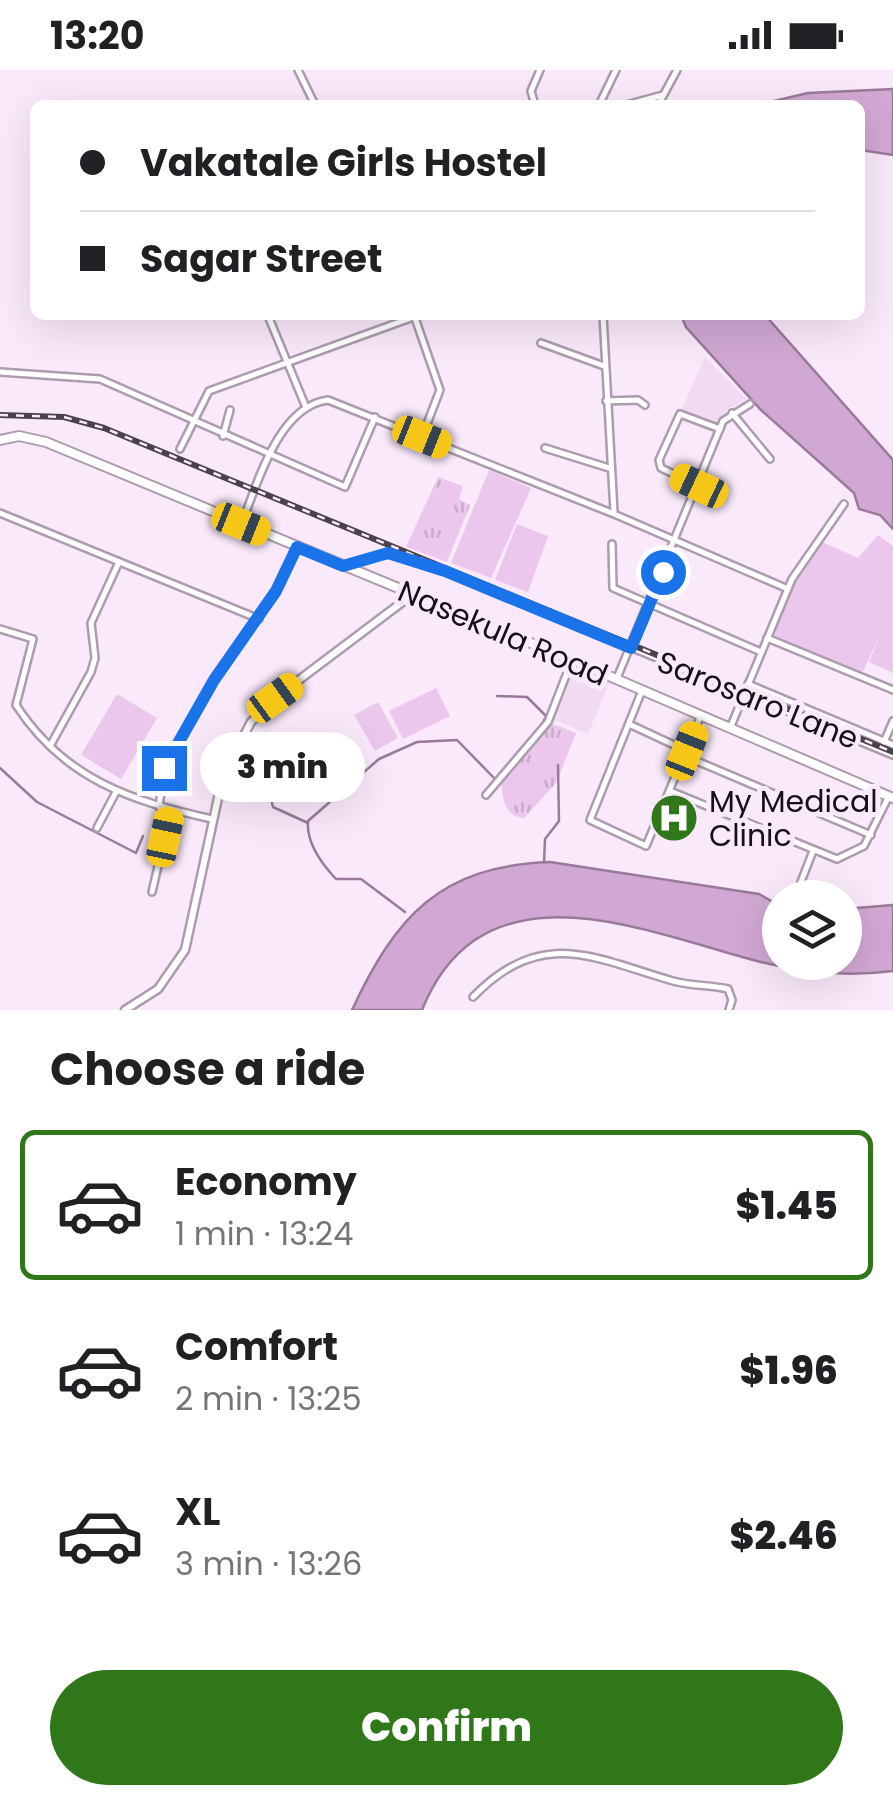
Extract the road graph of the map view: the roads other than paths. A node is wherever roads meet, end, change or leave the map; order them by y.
1 (298, 70) edge
2 (540, 70) edge
3 (616, 70) edge
4 (677, 70) edge
5 (663, 96) junction
6 (313, 100) edge
7 (534, 100) edge
8 (601, 100) edge
9 (647, 100) edge
10 (661, 100) edge
11 (270, 320) edge
12 (405, 320) edge
13 (417, 320) edge
14 (603, 320) edge
15 (541, 344) dead end
16 (290, 363) junction
17 (604, 367) junction
18 (0, 372) edge
19 (606, 401) junction
20 (750, 404) dead end
21 (305, 406) junction
22 (645, 406) dead end
23 (230, 410) dead end
24 (732, 413) junction
25 (375, 417) junction
26 (193, 424) junction
27 (720, 429) junction
28 (223, 436) junction
29 (422, 437) junction
30 (0, 440) edge
31 (545, 448) dead end
32 (180, 449) dead end
33 (272, 457) junction
34 (770, 458) dead end
35 (610, 468) junction
36 (699, 486) junction
37 (844, 504) dead end
38 (0, 513) edge
39 (614, 514) junction
40 (241, 524) junction
41 (677, 540) junction
42 (612, 544) dead end
43 (297, 547) junction
44 (118, 562) junction
45 (343, 566) junction
46 (788, 589) junction
47 (414, 594) junction
48 (649, 604) junction
49 (258, 619) junction
50 (0, 629) edge
51 (767, 638) junction
52 (631, 648) junction
53 (762, 652) junction
54 (572, 660) junction
55 (616, 682) junction
56 (748, 684) junction
57 (893, 690) edge
58 (641, 692) junction
59 (745, 693) junction
60 (702, 714) junction
61 (893, 722) edge
62 (629, 725) junction
63 (731, 726) junction
64 (884, 742) junction
65 (893, 745) edge
66 (50, 746) junction
67 (686, 754) junction
68 (893, 755) edge
69 (670, 791) junction
70 (116, 792) junction
71 (486, 795) dead end
72 (891, 797) edge
73 (159, 807) junction
74 (171, 810) junction
75 (212, 818) junction
76 (97, 828) dead end
77 (871, 835) junction
78 (813, 850) junction
79 (802, 880) edge
80 (152, 892) dead end
81 (472, 997) dead end
82 (124, 1010) edge
83 (729, 1010) edge

1 - 6 street
2 - 7 street
3 - 8 street
4 - 5 street
5 - 9 street
5 - 10 street
11 - 16 street
12 - 16 street
13 - 29 street
14 - 17 street
15 - 17 street
16 - 21 street
16 - 26 street
17 - 19 street
18 - 26 street
19 - 22 street
19 - 35 street
20 - 24 street
21 - 25 street
21 - 33 street
23 - 28 street
24 - 27 street
24 - 34 street
25 - 29 street
25 - 33 street
26 - 28 street
26 - 32 street
27 - 36 street
27 - 36 street
28 - 33 street
29 - 39 street
30 - 40 main road, Nasekula Road
31 - 35 street
33 - 40 street
35 - 39 street
36 - 41 street
37 - 46 street
38 - 44 street
39 - 41 street
40 - 43 main road, Nasekula Road
41 - 46 street
41 - 48 street
42 - 48 street
43 - 45 main road, Nasekula Road
43 - 49 street
44 - 49 street
44 - 66 street
45 - 47 main road, Nasekula Road
45 - 52 street, Sarosaro Lane
46 - 51 street
47 - 54 main road, Nasekula Road
47 - 75 street
48 - 52 street
48 - 53 street
49 - 73 street
50 - 66 street
51 - 53 street
51 - 57 street
52 - 55 street
52 - 59 street, Sarosaro Lane
53 - 56 street
54 - 55 main road, Nasekula Road
54 - 71 street
55 - 58 main road, Nasekula Road
56 - 59 street
56 - 64 street
58 - 60 main road, Nasekula Road
58 - 62 street
59 - 63 street
59 - 68 street, Sarosaro Lane
60 - 63 main road, Nasekula Road
60 - 67 street
61 - 64 street
62 - 67 street
62 - 69 street
63 - 72 main road, Nasekula Road
64 - 65 street
66 - 70 street
67 - 69 street
67 - 77 street
69 - 78 street
70 - 73 street
70 - 76 street
72 - 77 street
73 - 74 street
74 - 75 street
74 - 80 street
75 - 82 street
77 - 78 street
78 - 79 street
81 - 83 street

